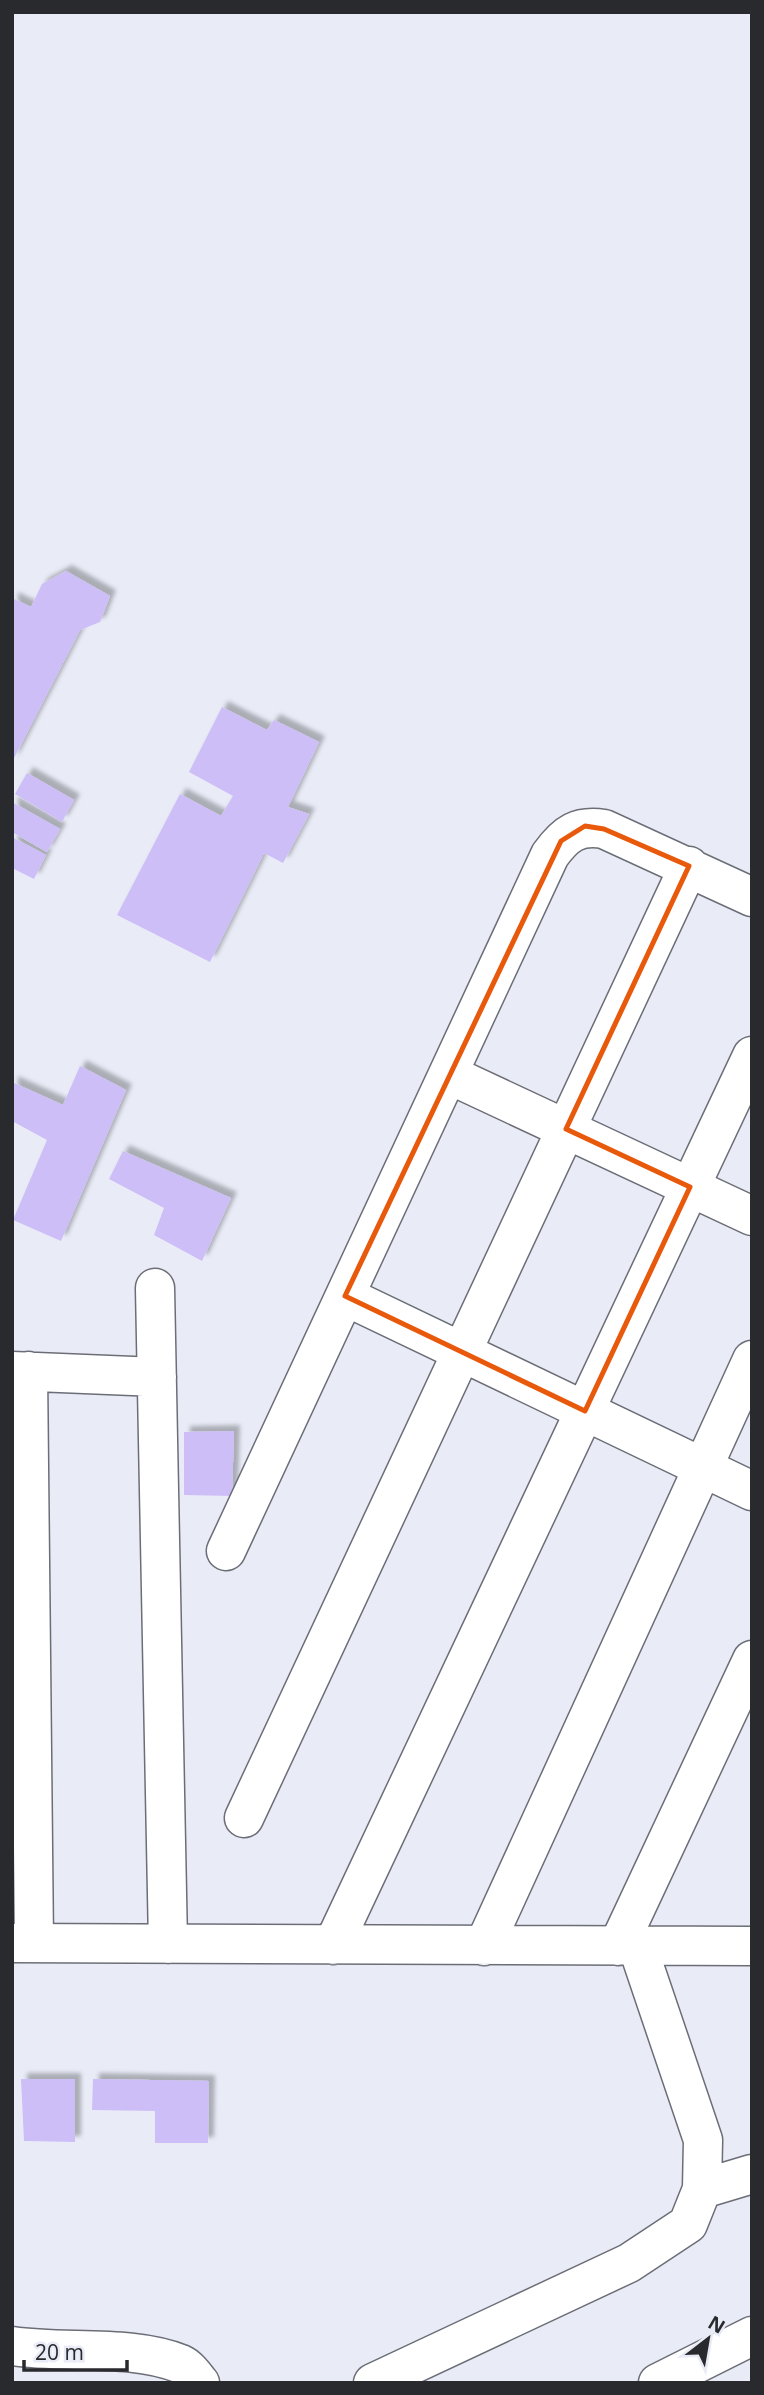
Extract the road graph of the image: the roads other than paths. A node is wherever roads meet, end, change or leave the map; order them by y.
1 (689, 866) junction
2 (752, 897) edge
3 (752, 1056) edge
4 (448, 1074) junction
5 (566, 1129) junction
6 (690, 1187) junction
7 (752, 1216) edge
8 (155, 1288) dead end
9 (345, 1296) junction
10 (462, 1353) junction
11 (752, 1360) edge
12 (20, 1371) edge
13 (157, 1377) junction
14 (584, 1411) junction
15 (703, 1467) junction
16 (752, 1491) edge
17 (226, 1551) dead end
18 (752, 1660) edge
19 (244, 1818) dead end
20 (23, 1943) edge
21 (168, 1944) junction
22 (333, 1945) junction
23 (484, 1946) junction
24 (627, 1946) junction
25 (752, 1946) edge
26 (752, 2174) edge
27 (702, 2189) junction
28 (752, 2336) edge
29 (33, 2360) edge
30 (200, 2383) edge
31 (373, 2383) edge
32 (658, 2383) edge

1 - 2 street
1 - 4 street
1 - 5 street
3 - 6 street
4 - 5 street
4 - 9 street
5 - 6 street
5 - 10 street
6 - 7 street
6 - 14 street
8 - 13 street
9 - 10 street
9 - 17 street
10 - 14 street
10 - 19 street
11 - 15 street
12 - 13 street
12 - 20 street
13 - 21 street
14 - 15 street
14 - 22 street
15 - 16 street
15 - 23 street
18 - 24 street
20 - 21 street
21 - 22 street
22 - 23 street
23 - 24 street
24 - 25 street
24 - 27 street
26 - 27 street
27 - 31 street
28 - 32 street
29 - 30 street

